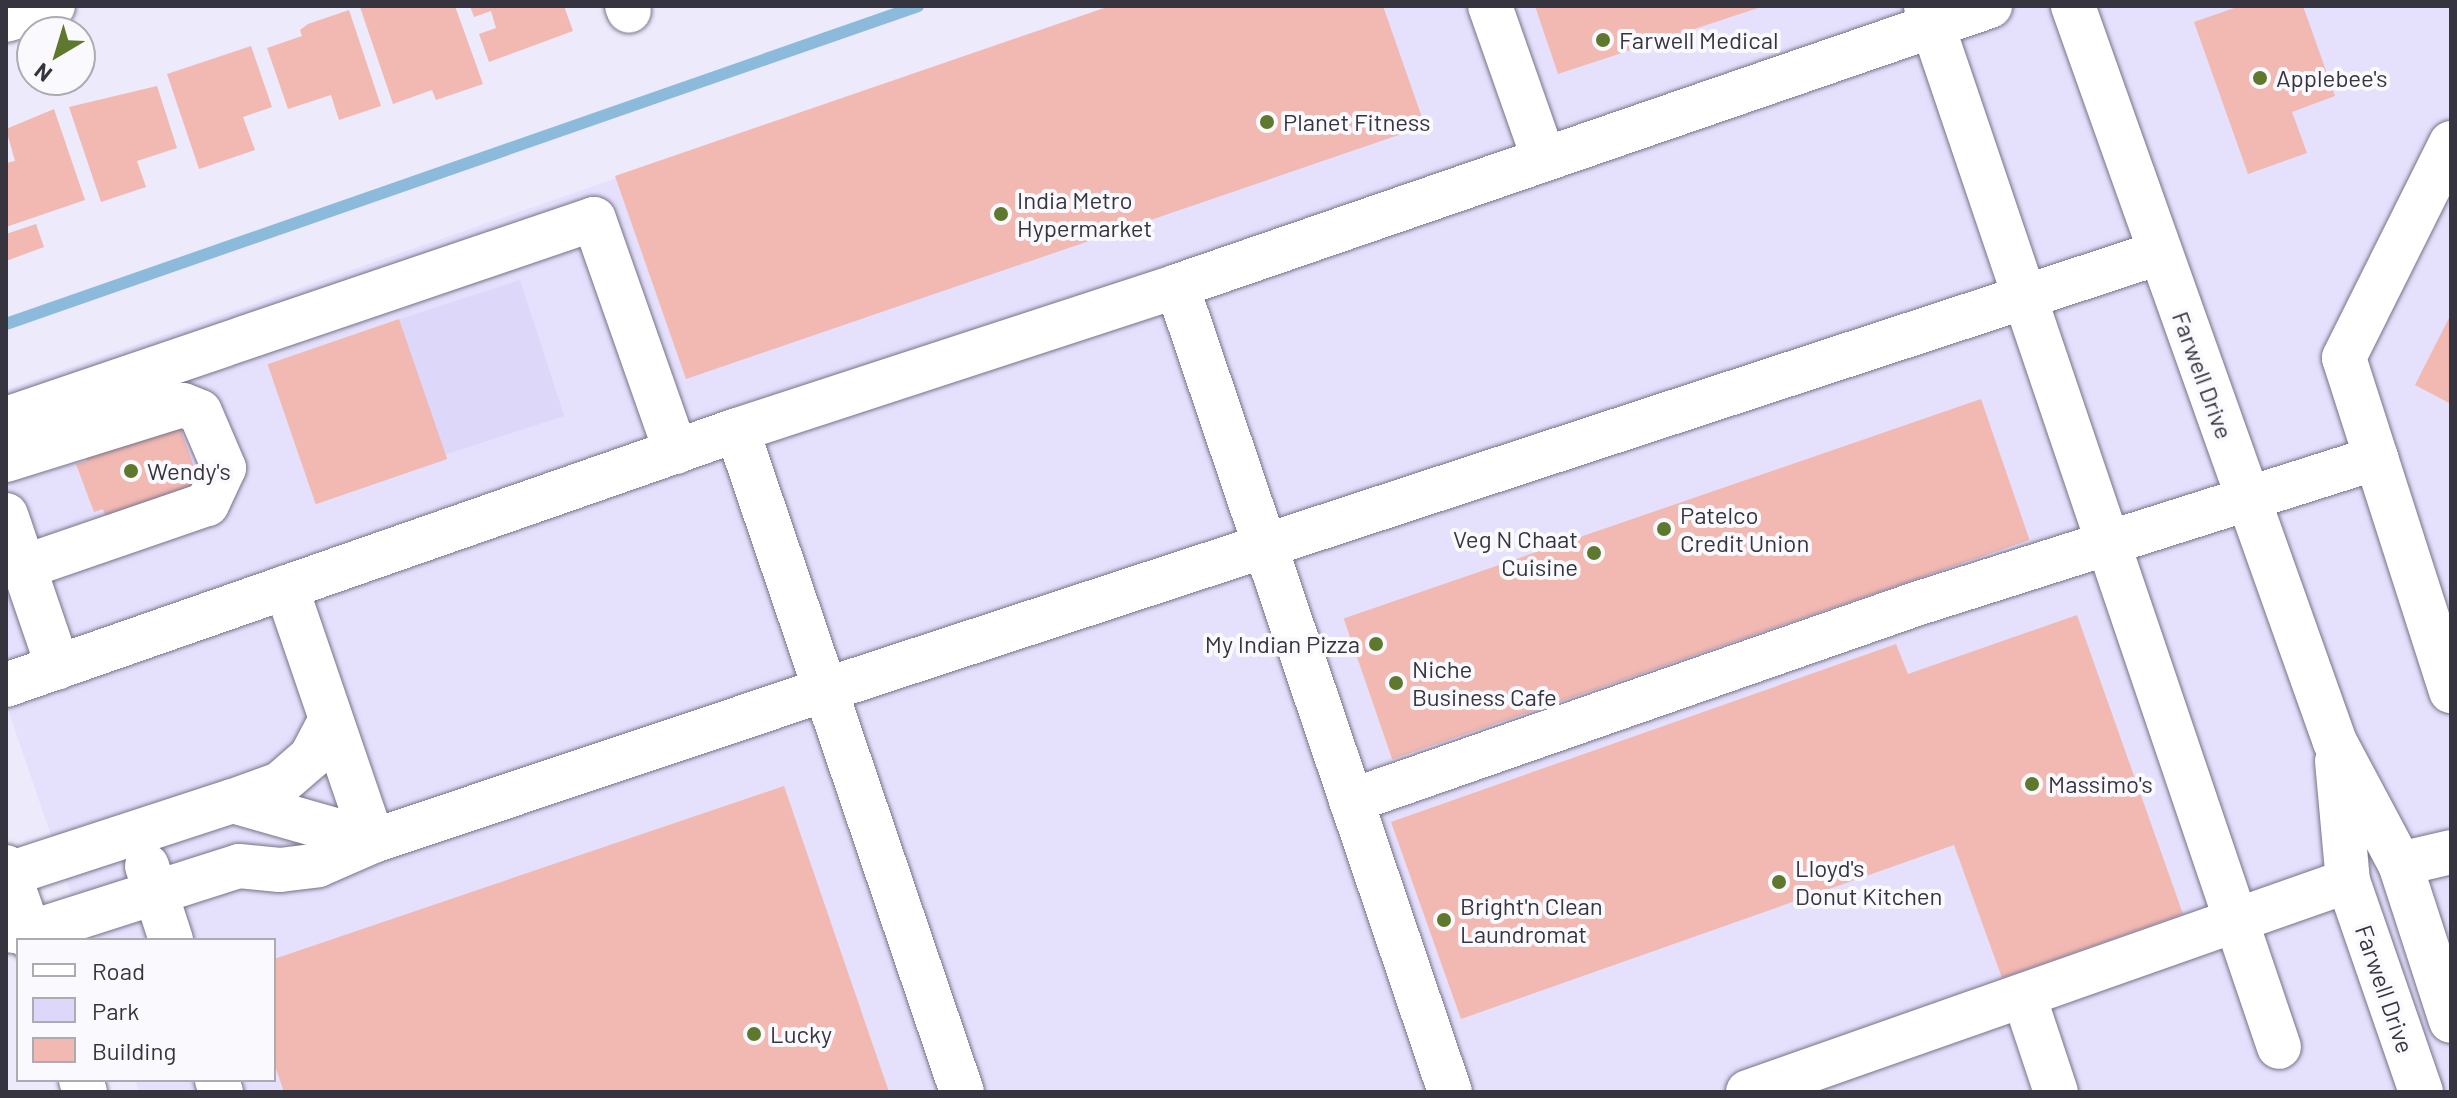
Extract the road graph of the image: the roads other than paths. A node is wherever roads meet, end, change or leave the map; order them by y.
1 (53, 6) edge
2 (1490, 6) edge
3 (1990, 6) edge
4 (2073, 6) edge
5 (1930, 15) edge
6 (6, 20) edge
7 (2451, 143) edge
8 (1544, 159) junction
9 (2159, 253) junction
10 (1177, 286) junction
11 (2026, 297) junction
12 (205, 352) junction
13 (6, 419) edge
14 (737, 430) junction
15 (676, 452) junction
16 (2376, 458) junction
17 (6, 460) edge
18 (2247, 498) junction
19 (6, 515) edge
20 (2109, 546) junction
21 (1266, 549) junction
22 (28, 578) junction
23 (286, 587) junction
24 (58, 667) junction
25 (6, 685) edge
26 (825, 690) junction
27 (2451, 691) edge
28 (330, 721) junction
29 (2335, 742) junction
30 (233, 801) junction
31 (1351, 801) junction
32 (137, 832) junction
33 (373, 841) junction
34 (2451, 852) edge
35 (2400, 864) junction
36 (7, 872) edge
37 (2348, 881) junction
38 (155, 893) junction
39 (2235, 922) junction
40 (22, 935) edge
41 (170, 938) edge
42 (2024, 996) junction
43 (2451, 1021) edge
44 (2279, 1047) dead end
45 (962, 1092) edge
46 (1450, 1092) edge
47 (1748, 1092) edge
48 (2056, 1092) edge
49 (2421, 1092) edge

1 - 6 street
2 - 8 street
3 - 5 street
4 - 9 street, Farwell Drive
5 - 8 street
5 - 11 street
7 - 16 street
8 - 10 street
9 - 11 street
9 - 18 street, Farwell Drive
10 - 14 street
10 - 21 street
11 - 20 street
11 - 21 street
12 - 13 street
12 - 15 street
12 - 22 street
14 - 15 street
14 - 26 street
15 - 23 street
16 - 18 street
16 - 27 street
17 - 22 street
18 - 20 street
18 - 29 street, Farwell Drive
19 - 22 street
20 - 31 street
20 - 39 street
21 - 26 street
21 - 31 street
22 - 24 street
23 - 24 street
23 - 28 street
24 - 25 street
26 - 33 street
26 - 45 street
28 - 30 street
28 - 33 street
29 - 35 street, Farwell Drive
29 - 37 street, Farwell Drive
30 - 32 street
30 - 33 street
31 - 46 street
32 - 36 street
32 - 38 street
33 - 38 street
34 - 35 street
35 - 43 street, Farwell Drive
36 - 40 street
37 - 39 street
37 - 49 street, Farwell Drive
38 - 40 street
38 - 41 street
39 - 42 street
39 - 44 street
42 - 47 street
42 - 48 street

